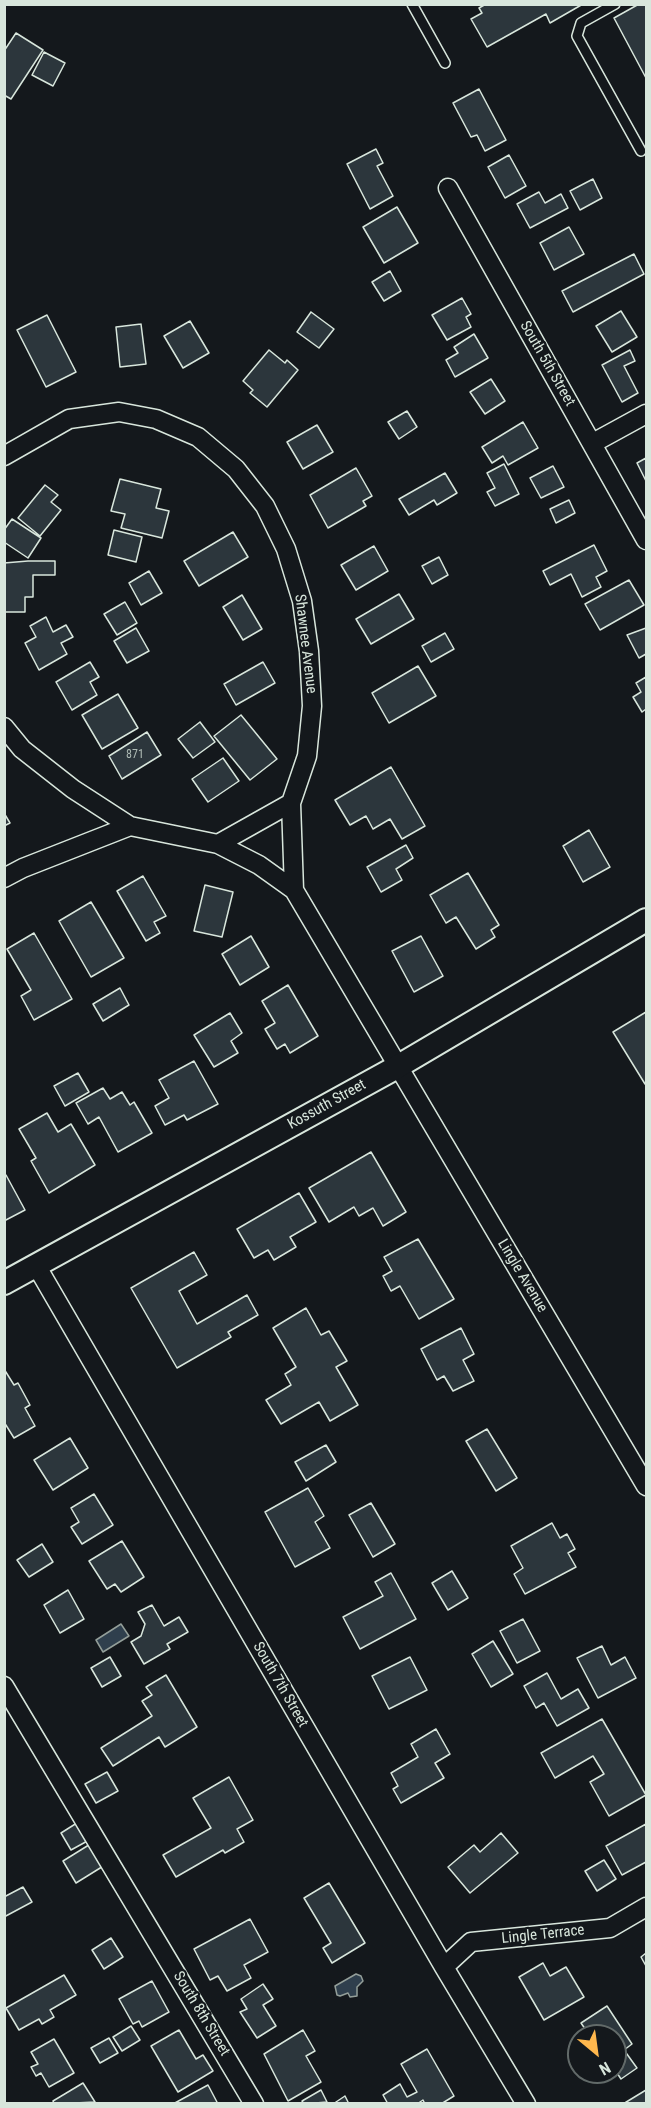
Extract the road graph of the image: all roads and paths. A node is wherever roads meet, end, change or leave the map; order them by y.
1 (412, 4) edge
2 (615, 4) edge
3 (445, 63) dead end
4 (641, 151) dead end
5 (448, 188) dead end
6 (646, 414) edge
7 (592, 443) junction
8 (4, 456) edge
9 (646, 540) edge
10 (4, 727) edge
11 (291, 803) junction
12 (130, 826) junction
13 (218, 844) junction
14 (4, 878) edge
15 (294, 890) junction
16 (646, 923) edge
17 (397, 1067) junction
18 (36, 1264) junction
19 (4, 1282) edge
20 (646, 1486) edge
21 (4, 1686) edge
22 (646, 1907) edge
23 (444, 1967) junction
24 (254, 2103) edge
25 (526, 2103) edge

1 - 3 lane
2 - 4 lane
5 - 7 street, South 5th Street
6 - 7 street
7 - 9 street, South 5th Street
8 - 11 street, Shawnee Avenue
10 - 12 street
11 - 13 street
11 - 15 street, Shawnee Avenue
12 - 13 street
12 - 14 street
13 - 15 street
15 - 17 street, Shawnee Avenue
16 - 17 street, Kossuth Street
17 - 18 street, Kossuth Street
17 - 20 street, Lingle Avenue
18 - 19 street, Kossuth Street
18 - 23 street, South 7th Street
21 - 24 street, South 8th Street
22 - 23 street, Lingle Terrace
23 - 25 street, South 7th Street

